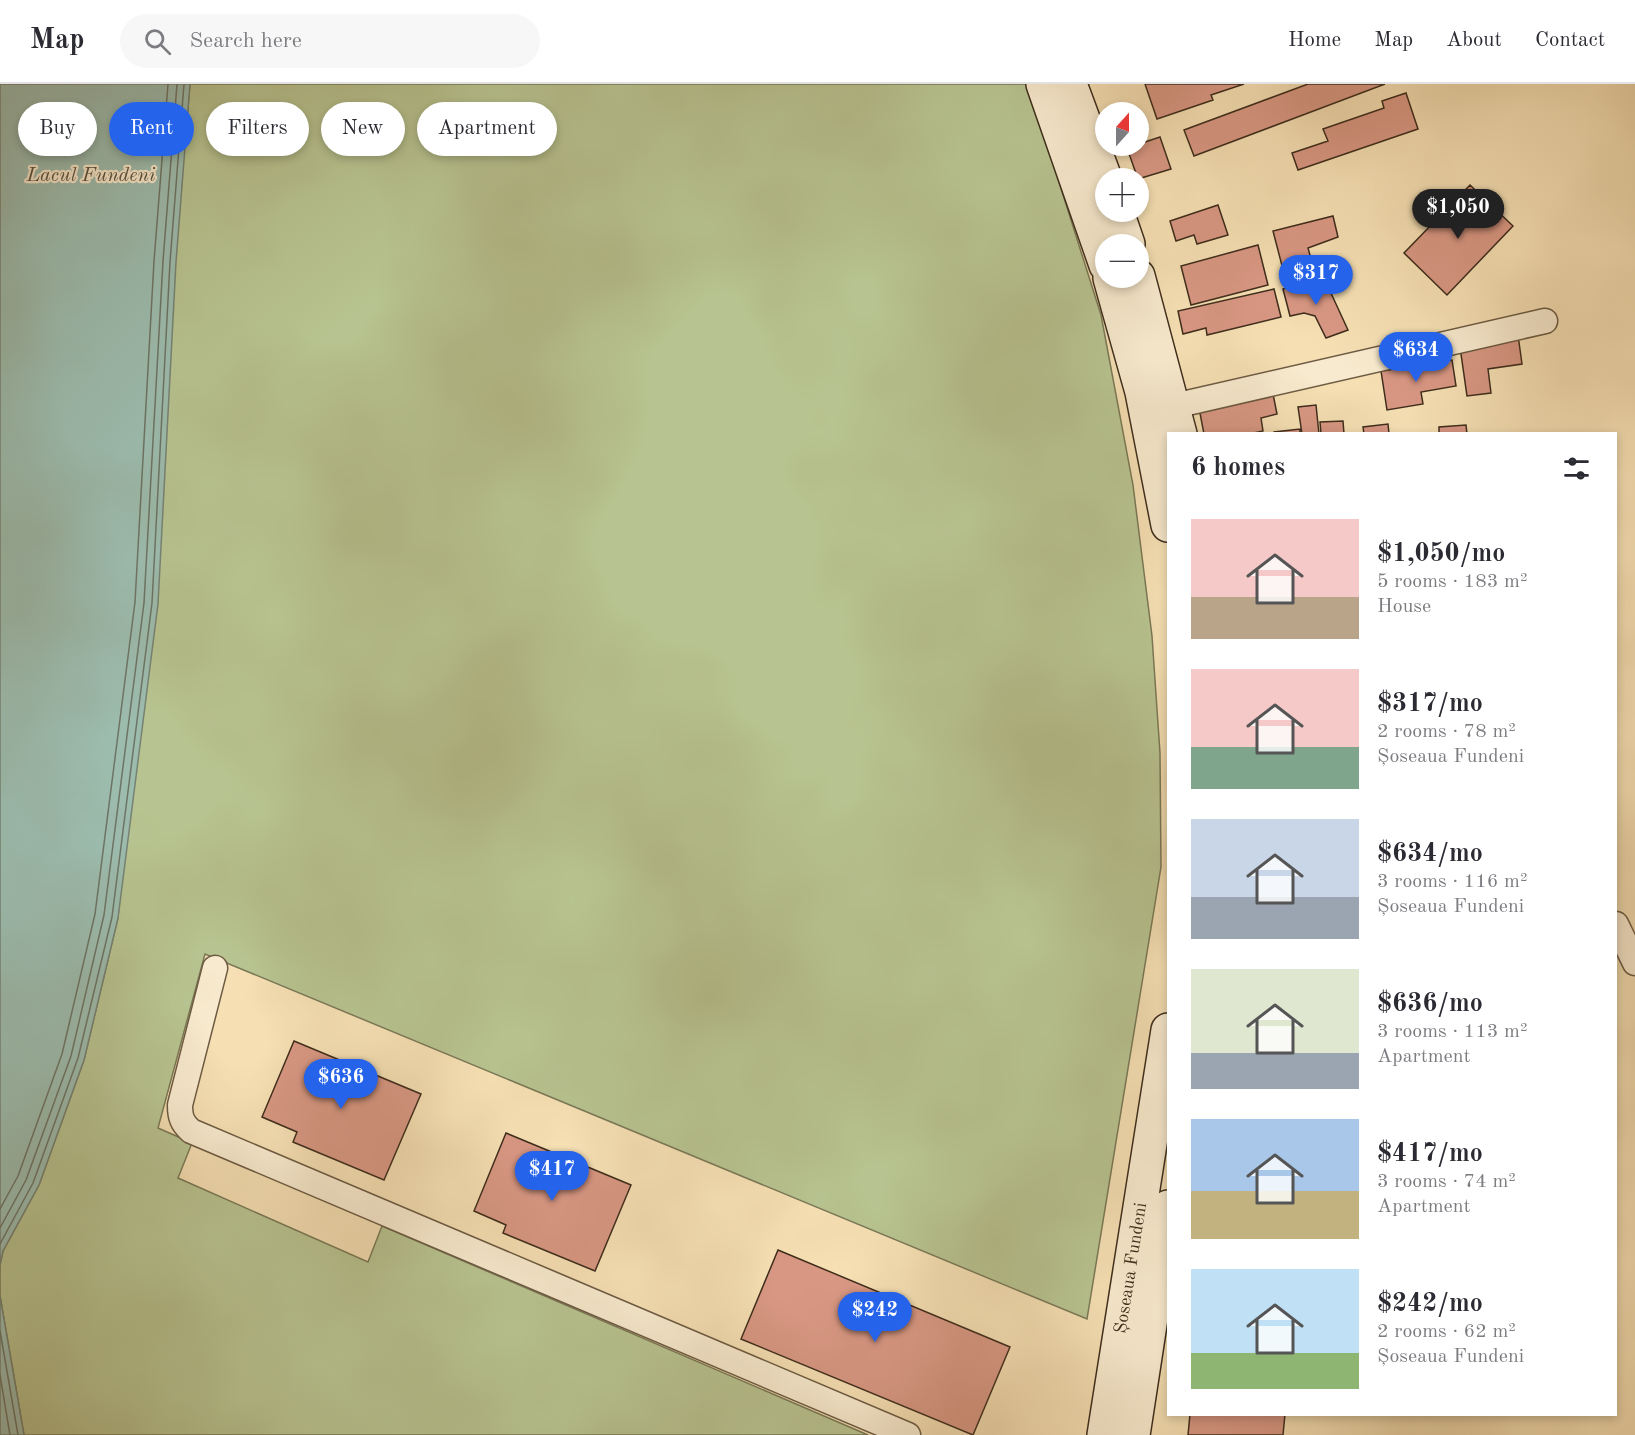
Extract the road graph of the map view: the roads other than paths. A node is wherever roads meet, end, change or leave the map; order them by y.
1 (1043, 84) edge
2 (1070, 84) edge
3 (1101, 168) edge
4 (1095, 234) edge
5 (1113, 288) edge
6 (1141, 288) edge
7 (1545, 321) dead end
8 (1177, 420) edge
9 (1167, 520) edge
10 (1617, 926) edge
11 (1635, 963) edge
12 (215, 968) dead end
13 (1167, 1036) edge
14 (1167, 1221) edge
15 (1162, 1288) edge
16 (908, 1435) edge
17 (1104, 1435) edge
18 (1133, 1435) edge

1 - 4 main road
2 - 3 main road
5 - 9 main road
6 - 8 main road
7 - 8 street
10 - 11 street
12 - 16 street
13 - 17 main road, Șoseaua Fundeni
14 - 15 main road, Șoseaua Fundeni
15 - 18 main road, Șoseaua Fundeni

